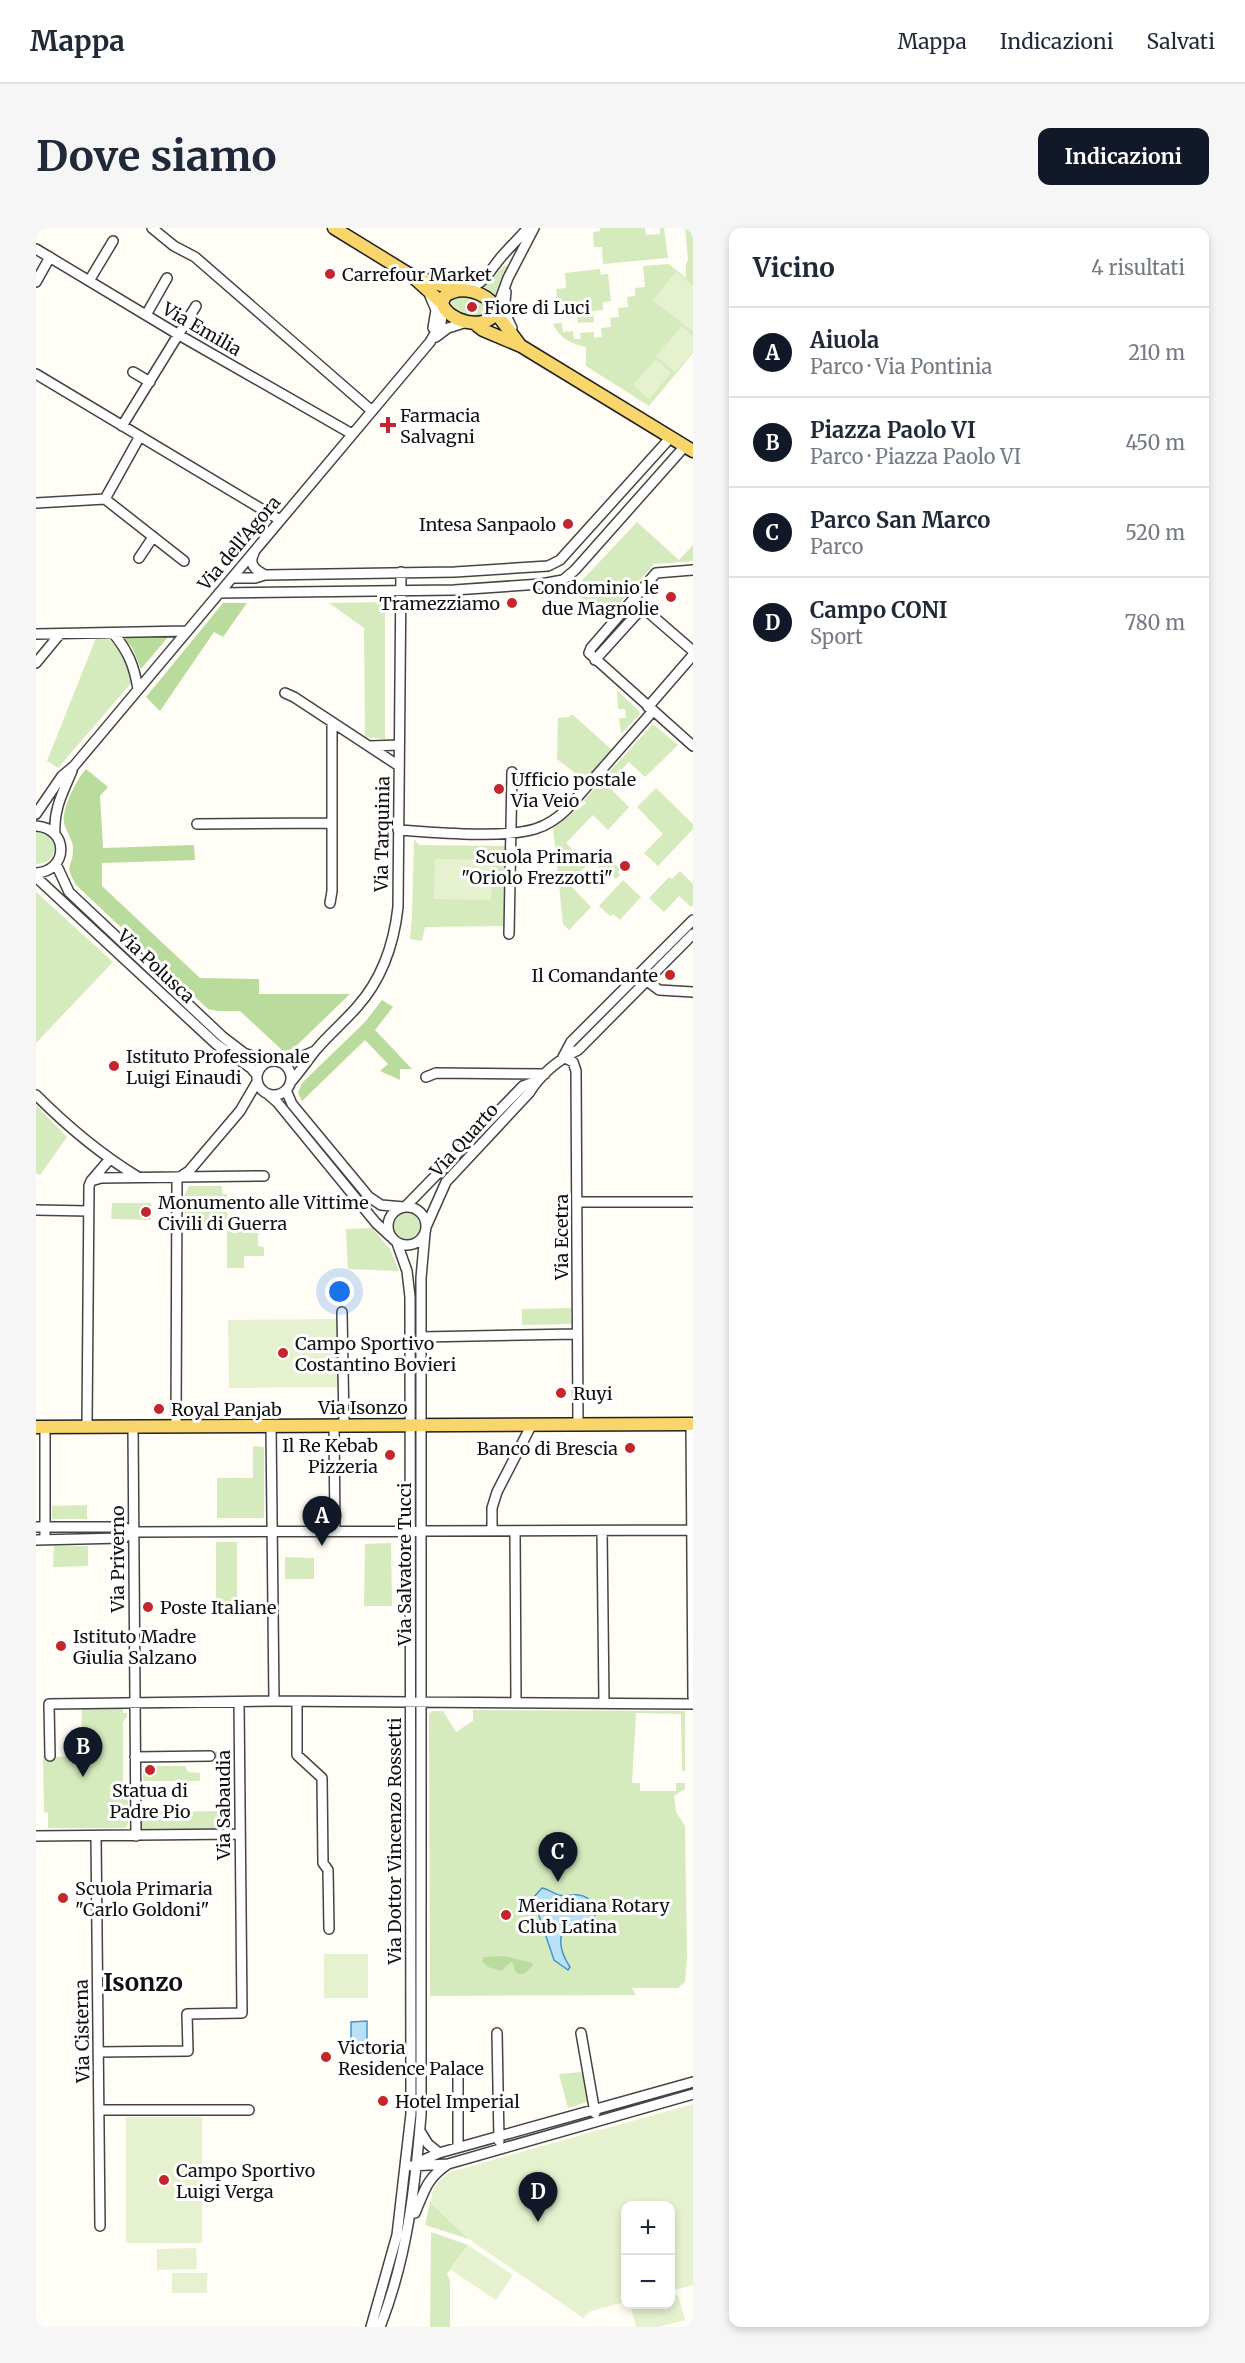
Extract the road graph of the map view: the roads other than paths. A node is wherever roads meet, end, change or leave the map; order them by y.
1 (152, 228) edge
2 (334, 228) edge
3 (528, 228) edge
4 (534, 228) edge
5 (113, 241) dead end
6 (36, 249) edge
7 (50, 257) junction
8 (497, 262) junction
9 (167, 278) dead end
10 (508, 278) junction
11 (417, 279) junction
12 (89, 281) junction
13 (36, 282) edge
14 (460, 290) junction
15 (442, 305) junction
16 (196, 306) dead end
17 (496, 310) junction
18 (146, 315) junction
19 (471, 322) junction
20 (179, 335) junction
21 (430, 342) junction
22 (521, 346) junction
23 (133, 372) dead end
24 (36, 374) edge
25 (150, 382) junction
26 (372, 411) junction
27 (122, 426) junction
28 (352, 434) junction
29 (140, 436) junction
30 (671, 437) junction
31 (689, 449) edge
32 (623, 490) junction
33 (105, 499) junction
34 (636, 501) junction
35 (36, 503) edge
36 (280, 520) junction
37 (153, 537) junction
38 (255, 550) junction
39 (139, 558) dead end
40 (184, 561) dead end
41 (693, 570) edge
42 (455, 572) junction
43 (401, 573) junction
44 (265, 575) junction
45 (286, 575) junction
46 (232, 578) junction
47 (454, 590) junction
48 (285, 591) junction
49 (401, 591) junction
50 (219, 593) junction
51 (633, 599) junction
52 (643, 607) junction
53 (187, 631) junction
54 (112, 633) junction
55 (36, 634) edge
56 (60, 634) junction
57 (693, 653) edge
58 (595, 660) junction
59 (36, 663) edge
60 (138, 688) junction
61 (285, 693) dead end
62 (650, 709) junction
63 (332, 722) junction
64 (399, 745) junction
65 (368, 746) junction
66 (693, 746) edge
67 (74, 766) junction
68 (399, 766) junction
69 (512, 772) dead end
70 (39, 810) edge
71 (55, 814) junction
72 (332, 823) junction
73 (197, 824) dead end
74 (36, 826) edge
75 (398, 830) junction
76 (512, 833) junction
77 (55, 834) junction
78 (56, 864) junction
79 (36, 875) edge
80 (330, 903) dead end
81 (693, 920) edge
82 (509, 934) dead end
83 (693, 934) edge
84 (639, 974) junction
85 (647, 982) junction
86 (693, 992) edge
87 (315, 1051) junction
88 (563, 1058) junction
89 (268, 1062) junction
90 (279, 1062) junction
91 (426, 1077) dead end
92 (541, 1077) junction
93 (257, 1079) junction
94 (288, 1087) junction
95 (267, 1094) junction
96 (36, 1095) edge
97 (240, 1112) junction
98 (109, 1160) junction
99 (264, 1176) dead end
100 (138, 1177) junction
101 (177, 1178) junction
102 (91, 1181) junction
103 (577, 1202) junction
104 (693, 1202) edge
105 (405, 1206) junction
106 (36, 1210) edge
107 (89, 1210) junction
108 (426, 1230) junction
109 (393, 1239) junction
110 (342, 1312) dead end
111 (577, 1334) junction
112 (421, 1337) junction
113 (532, 1424) junction
114 (578, 1424) junction
115 (692, 1424) edge
116 (339, 1425) junction
117 (416, 1425) junction
118 (87, 1426) junction
119 (133, 1426) junction
120 (176, 1426) junction
121 (272, 1426) junction
122 (40, 1427) edge
123 (41, 1527) edge
124 (692, 1530) edge
125 (272, 1531) junction
126 (335, 1531) junction
127 (492, 1531) junction
128 (515, 1531) junction
129 (602, 1531) junction
130 (135, 1532) junction
131 (416, 1532) junction
132 (41, 1540) edge
133 (693, 1697) edge
134 (274, 1701) junction
135 (239, 1702) junction
136 (297, 1702) junction
137 (411, 1702) junction
138 (421, 1702) junction
139 (516, 1702) junction
140 (604, 1702) junction
141 (134, 1704) junction
142 (693, 1704) edge
143 (50, 1756) dead end
144 (210, 1756) tunnel mouth
145 (227, 1756) tunnel mouth
146 (239, 1756) junction
147 (135, 1757) junction
148 (240, 1834) junction
149 (36, 1836) edge
150 (96, 1836) junction
151 (136, 1836) junction
152 (329, 1929) dead end
153 (581, 2032) dead end
154 (497, 2033) dead end
155 (98, 2052) junction
156 (458, 2069) dead end
157 (693, 2082) edge
158 (693, 2094) edge
159 (594, 2109) junction
160 (99, 2110) junction
161 (249, 2110) dead end
162 (598, 2121) junction
163 (420, 2131) junction
164 (498, 2136) junction
165 (458, 2147) junction
166 (501, 2149) junction
167 (439, 2153) junction
168 (448, 2164) junction
169 (417, 2166) junction
170 (406, 2167) junction
171 (410, 2223) junction
172 (100, 2226) dead end
173 (371, 2327) edge
174 (380, 2327) edge

1 - 26 street
2 - 11 main road
3 - 8 street
4 - 10 street
5 - 12 street
6 - 7 street, Via Emilia
7 - 12 street, Via Emilia
7 - 13 street
8 - 11 street
8 - 14 street
9 - 18 street
10 - 17 street
10 - 22 street
11 - 14 main road
11 - 15 main road
11 - 21 street
12 - 18 street, Via Emilia
14 - 15 main road
14 - 17 main road
15 - 19 main road
15 - 21 street, Via dell'Agora
16 - 20 street
17 - 19 main road
17 - 22 main road
18 - 20 street, Via Emilia
19 - 21 street, Via dell'Agora
19 - 22 main road
20 - 25 street
20 - 28 street, Via Emilia
21 - 26 street, Via dell'Agora
22 - 30 main road
23 - 25 street
24 - 27 street
25 - 27 street
26 - 28 street, Via dell'Agora
27 - 29 street
28 - 36 street, Via dell'Agora
29 - 33 street
29 - 36 street
30 - 31 main road
30 - 32 street
31 - 34 street
32 - 34 street
32 - 42 street
33 - 35 street
33 - 37 street
34 - 47 street
36 - 38 street, Via dell'Agora
37 - 39 street
37 - 40 street
38 - 44 street
38 - 46 street, Via dell'Agora
41 - 51 street
42 - 43 street
42 - 47 street
43 - 45 street
43 - 49 street, Via Tarquinia
44 - 45 street
44 - 46 street
45 - 48 street
46 - 50 street, Via dell'Agora
47 - 49 street
48 - 49 street
48 - 50 street
49 - 64 street, Via Tarquinia
50 - 53 street, Via dell'Agora
51 - 52 street
51 - 58 street
52 - 57 street
52 - 58 street
53 - 54 street
53 - 60 street, Via dell'Agora
54 - 56 street
54 - 60 street
55 - 56 street
56 - 59 street
57 - 62 street
58 - 62 street
60 - 67 street, Via dell'Agora
61 - 63 street
62 - 66 street
62 - 76 street
63 - 65 street
63 - 72 street
64 - 65 street
64 - 68 street, Via Tarquinia
65 - 68 street
67 - 70 street, Via dell'Agora
67 - 71 street, Via dell'Agora
68 - 75 street, Via Tarquinia
69 - 76 street
70 - 71 street, Via dell'Agora
71 - 77 street, Via dell'Agora
72 - 73 street
72 - 80 street
74 - 77 street
75 - 76 street
75 - 87 street, Via Tarquinia
76 - 82 street
77 - 78 street, Via dell'Agora
78 - 79 street
78 - 89 street, Via Polusca
79 - 93 street, Via Polusca
81 - 84 street, Via Quarto
83 - 85 street, Via Quarto
84 - 85 street
84 - 88 street, Via Quarto
85 - 86 street
85 - 88 street, Via Quarto
87 - 90 street, Via Tarquinia
87 - 94 street, Via Tarquinia
88 - 92 street, Via Quarto
88 - 103 street, Via Ecetra
89 - 90 street, Via Polusca
89 - 93 street
90 - 94 street
91 - 92 street
92 - 105 street, Via Quarto
92 - 108 street, Via Quarto
93 - 95 street, Via Polusca
93 - 97 street
94 - 95 street
94 - 105 street
95 - 97 street
95 - 109 street, Via Polusca
96 - 98 street
97 - 101 street
98 - 100 street
98 - 102 street
99 - 101 street
100 - 101 street
100 - 102 street
101 - 120 street
102 - 107 street
103 - 104 street
103 - 111 street, Via Ecetra
105 - 108 street
105 - 109 street
106 - 107 street
107 - 118 street
108 - 109 street
108 - 112 street
109 - 117 street, Via Polusca
110 - 116 street
111 - 112 street
111 - 114 street, Via Ecetra
112 - 117 street
113 - 114 main road, Via Isonzo
113 - 117 main road, Via Isonzo
113 - 127 street
114 - 115 main road, Via Isonzo
115 - 124 street
116 - 117 main road, Via Isonzo
116 - 121 main road, Via Isonzo
116 - 126 street
117 - 131 street, Via Salvatore Tucci
118 - 119 main road, Via Isonzo
118 - 122 main road, Via Isonzo
119 - 120 main road, Via Isonzo
119 - 130 street, Via Priverno
120 - 121 main road, Via Isonzo
121 - 125 street
122 - 123 street
123 - 130 street
123 - 132 street
124 - 129 street
124 - 133 street
125 - 126 street
125 - 130 street
125 - 134 street
126 - 131 street
127 - 128 street
127 - 131 street
128 - 129 street
128 - 139 street
129 - 140 street
130 - 132 street
130 - 141 street, Via Priverno
131 - 137 street, Via Salvatore Tucci
131 - 138 street, Via Salvatore Tucci
134 - 135 street
134 - 136 street
135 - 141 street
135 - 146 street, Via Sabaudia
136 - 137 street
136 - 152 street
137 - 138 street, Via Dottor Vincenzo Rossetti
137 - 170 street, Via Dottor Vincenzo Rossetti
138 - 139 street
138 - 163 street, Via Dottor Vincenzo Rossetti
139 - 140 street
140 - 142 street
141 - 143 street
141 - 147 street, Via Priverno
144 - 147 street
145 - 146 street
146 - 148 street, Via Sabaudia
147 - 151 street, Via Priverno
148 - 151 street
148 - 155 street, Via Sabaudia
149 - 150 street
150 - 151 street
150 - 155 street, Via Cisterna
153 - 159 street
154 - 164 street
155 - 160 street, Via Cisterna
156 - 165 street
157 - 159 street
158 - 162 street
159 - 162 street
159 - 164 street
160 - 161 street
160 - 172 street, Via Cisterna
162 - 166 street
163 - 167 street
163 - 169 street, Via Dottor Vincenzo Rossetti
164 - 165 street
164 - 166 street
165 - 167 street
166 - 168 street
167 - 169 street
168 - 169 street
168 - 171 street
169 - 170 street
169 - 171 street, Via Dottor Vincenzo Rossetti
170 - 173 street, Via Dottor Vincenzo Rossetti
171 - 174 street, Via Dottor Vincenzo Rossetti

